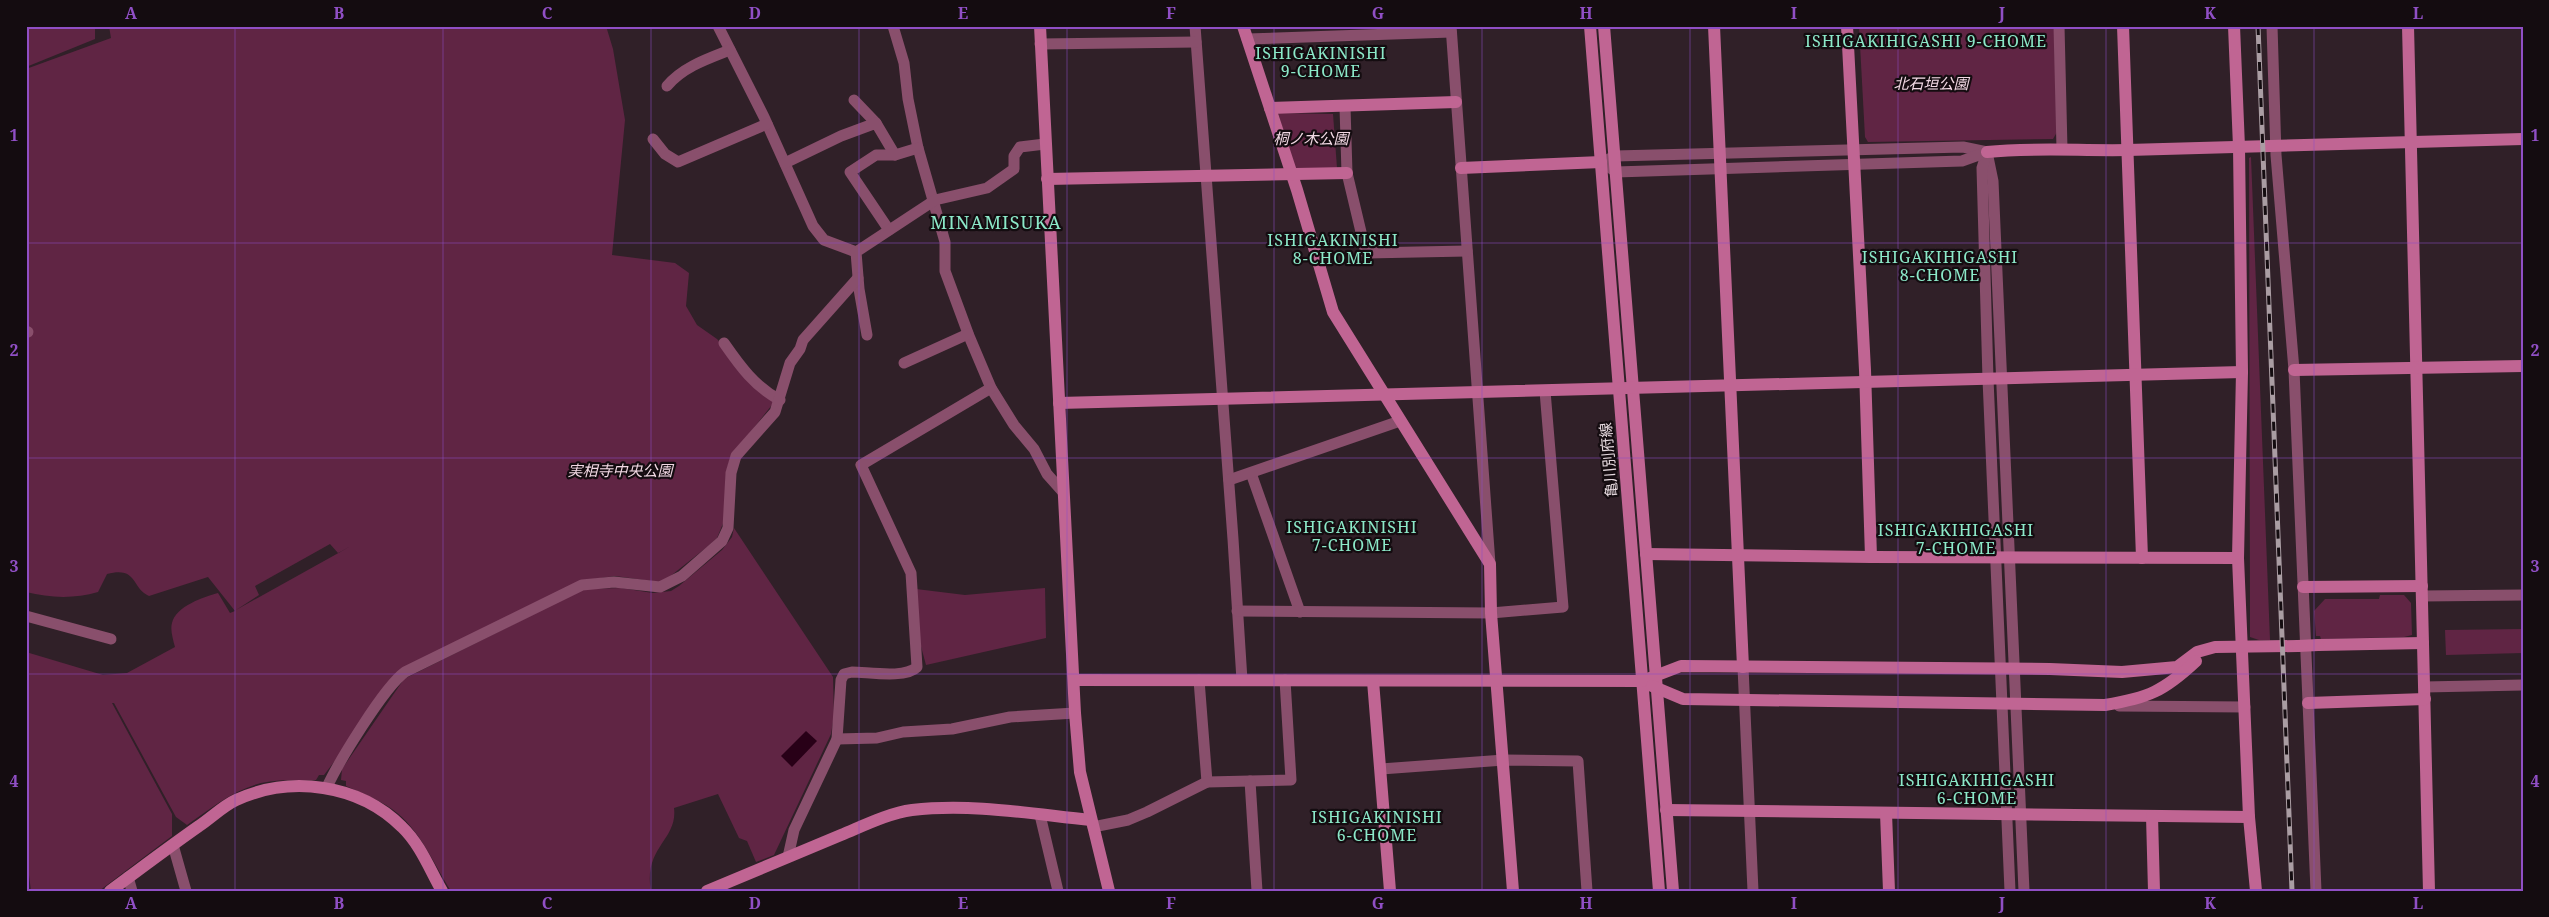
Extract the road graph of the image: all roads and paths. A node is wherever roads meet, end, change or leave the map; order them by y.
1 (718, 26) edge
2 (893, 26) edge
3 (1040, 26) edge
4 (1195, 26) edge
5 (1243, 26) edge
6 (1590, 26) edge
7 (1604, 26) edge
8 (1714, 26) edge
9 (1847, 26) edge
10 (2059, 26) edge
11 (2123, 26) edge
12 (2234, 26) edge
13 (2272, 26) edge
14 (2408, 26) edge
15 (1451, 29) edge
16 (1247, 39) junction
17 (1196, 42) junction
18 (1040, 44) junction
19 (730, 50) junction
20 (667, 86) dead end
21 (854, 100) dead end
22 (1456, 102) junction
23 (1345, 107) junction
24 (1270, 108) junction
25 (876, 123) junction
26 (767, 124) junction
27 (653, 139) dead end
28 (2523, 139) edge
29 (2411, 143) junction
30 (1045, 144) junction
31 (2276, 146) junction
32 (918, 148) junction
33 (2240, 148) junction
34 (2062, 149) junction
35 (1853, 150) junction
36 (2128, 150) junction
37 (1987, 152) junction
38 (895, 154) junction
39 (1719, 154) junction
40 (1615, 156) junction
41 (1601, 162) junction
42 (785, 164) junction
43 (1853, 164) junction
44 (1461, 168) junction
45 (1720, 168) junction
46 (1616, 172) junction
47 (1347, 173) junction
48 (1292, 174) junction
49 (1206, 176) junction
50 (1047, 179) junction
51 (935, 200) junction
52 (889, 230) junction
53 (1467, 251) junction
54 (856, 252) junction
55 (858, 278) junction
56 (968, 334) junction
57 (867, 335) dead end
58 (724, 343) dead end
59 (904, 363) dead end
60 (2523, 366) edge
61 (2416, 368) junction
62 (2294, 370) junction
63 (2242, 372) junction
64 (2136, 375) junction
65 (1988, 379) junction
66 (2002, 379) junction
67 (1865, 383) junction
68 (1730, 386) junction
69 (991, 388) junction
70 (1619, 389) junction
71 (1633, 389) junction
72 (1546, 391) junction
73 (1478, 393) junction
74 (1384, 396) junction
75 (780, 400) junction
76 (1222, 400) junction
77 (1059, 403) junction
78 (1400, 421) junction
79 (1252, 473) junction
80 (1229, 480) junction
81 (1063, 492) junction
82 (1646, 554) junction
83 (1738, 555) junction
84 (1871, 557) junction
85 (1996, 558) junction
86 (2010, 558) junction
87 (2142, 558) junction
88 (2238, 558) junction
89 (1490, 564) junction
90 (2303, 587) junction
91 (2422, 591) junction
92 (2523, 595) edge
93 (1237, 611) junction
94 (1300, 612) junction
95 (1492, 613) junction
96 (26, 616) edge
97 (111, 638) dead end
98 (2423, 643) junction
99 (2242, 646) junction
100 (2208, 649) junction
101 (1743, 666) junction
102 (2001, 668) junction
103 (2014, 668) junction
104 (1074, 680) junction
105 (1199, 680) junction
106 (1242, 680) junction
107 (1285, 680) junction
108 (1373, 681) junction
109 (1497, 681) junction
110 (1642, 681) junction
111 (1656, 682) junction
112 (2523, 685) edge
113 (2424, 693) junction
114 (1744, 700) junction
115 (2003, 703) junction
116 (2016, 703) junction
117 (2308, 703) junction
118 (2105, 705) junction
119 (2245, 707) junction
120 (1075, 713) junction
121 (837, 739) junction
122 (1504, 760) junction
123 (1381, 769) junction
124 (1250, 781) junction
125 (1207, 782) junction
126 (327, 788) junction
127 (1666, 810) junction
128 (1750, 811) junction
129 (1886, 813) junction
130 (2007, 814) junction
131 (2021, 814) junction
132 (1040, 815) junction
133 (2152, 816) junction
134 (2249, 817) junction
135 (1092, 824) junction
136 (173, 845) junction
137 (788, 857) junction
138 (128, 877) junction
139 (110, 891) edge
140 (132, 891) edge
141 (186, 891) edge
142 (442, 891) edge
143 (707, 891) edge
144 (1058, 891) edge
145 (1109, 891) edge
146 (1257, 891) edge
147 (1390, 891) edge
148 (1513, 891) edge
149 (1587, 891) edge
150 (1658, 891) edge
151 (1673, 891) edge
152 (1753, 891) edge
153 (1889, 891) edge
154 (2010, 891) edge
155 (2024, 891) edge
156 (2154, 891) edge
157 (2256, 891) edge
158 (2316, 891) edge
159 (2429, 891) edge

1 - 19 street
2 - 32 street
3 - 18 street
4 - 17 street
5 - 16 street
6 - 41 street, 亀川別府線
7 - 40 street, 亀川別府線
8 - 39 street
9 - 35 street
10 - 34 street
11 - 36 street
12 - 33 street
13 - 31 street
14 - 29 street
15 - 16 street
15 - 22 street
16 - 24 street
17 - 18 street
17 - 49 street
18 - 30 street
19 - 20 street
19 - 26 street
21 - 25 street
22 - 23 street
22 - 44 street
23 - 24 street
23 - 47 street
24 - 48 street
25 - 38 street
25 - 42 street
26 - 27 street
26 - 42 street
28 - 29 street
29 - 31 street
29 - 61 street
30 - 50 street
30 - 51 street
31 - 33 street
31 - 62 street
32 - 38 street
32 - 51 street
33 - 36 street
33 - 63 street
34 - 36 street
34 - 37 street
35 - 37 street
35 - 39 street
35 - 43 street
36 - 64 street
37 - 43 street
37 - 65 street
37 - 66 street
38 - 52 street
39 - 40 street
39 - 45 street
40 - 41 street
40 - 46 street, 亀川別府線
41 - 44 street
41 - 46 street
41 - 70 street, 亀川別府線
42 - 54 street
43 - 45 street
43 - 67 street
44 - 53 street
45 - 46 street
45 - 68 street
46 - 71 street, 亀川別府線
47 - 48 street
47 - 53 street
48 - 49 street
48 - 74 street
49 - 50 street
49 - 76 street
50 - 77 street
51 - 52 street
51 - 56 street
52 - 54 street
53 - 73 street
54 - 55 street
55 - 57 street
55 - 75 street
56 - 59 street
56 - 69 street
58 - 75 street
60 - 61 street
61 - 62 street
61 - 91 street
62 - 90 street
63 - 64 street
63 - 88 street
64 - 66 street
64 - 87 street
65 - 66 street
65 - 67 street
65 - 85 street
66 - 86 street
67 - 68 street
67 - 84 street
68 - 71 street
68 - 83 street
69 - 81 street
69 - 121 street
70 - 71 street
70 - 72 street
70 - 110 street, 亀川別府線
71 - 82 street, 亀川別府線
72 - 73 street
72 - 95 street
73 - 74 street
73 - 89 street
74 - 76 street
74 - 78 street
75 - 126 street
76 - 77 street
76 - 80 street
77 - 81 street
78 - 79 street
78 - 89 street
79 - 80 street
79 - 94 street
80 - 93 street
81 - 104 street
82 - 83 street
82 - 111 street, 亀川別府線
83 - 84 street
83 - 101 street
84 - 85 street
85 - 86 street
85 - 102 street
86 - 87 street
86 - 103 street
87 - 88 street
88 - 99 street
89 - 95 street
90 - 91 street
90 - 117 street
91 - 92 street
91 - 98 street
93 - 94 street
93 - 106 street
94 - 95 street
95 - 109 street
96 - 97 street
98 - 99 street, bridge
98 - 113 street
99 - 100 street
99 - 119 street
100 - 103 street
100 - 118 street
101 - 102 street
101 - 111 street
101 - 114 street
102 - 103 street
102 - 115 street
103 - 116 street
104 - 105 street
104 - 120 street
105 - 106 street
105 - 125 street
106 - 107 street
107 - 108 street
107 - 124 street
108 - 109 street
108 - 123 street
109 - 110 street
109 - 122 street
110 - 111 street
110 - 150 street, 亀川別府線
111 - 114 street
111 - 127 street, 亀川別府線
112 - 113 street
113 - 117 street
113 - 159 street
114 - 115 street
114 - 128 street
115 - 116 street
115 - 130 street
116 - 118 street
116 - 131 street
117 - 158 street
118 - 119 street
119 - 134 street
120 - 121 street
120 - 135 street
121 - 137 street
122 - 123 street
122 - 148 street
122 - 149 street
123 - 147 street
124 - 125 street
124 - 146 street
125 - 135 street
126 - 136 street
126 - 142 street
127 - 128 street
127 - 151 street, 亀川別府線
128 - 129 street
128 - 152 street
129 - 130 street
129 - 153 street
130 - 131 street
130 - 154 street
131 - 133 street
131 - 155 street
132 - 135 street
132 - 137 street
132 - 144 street
133 - 134 street
133 - 156 street
134 - 157 street
135 - 145 street
136 - 138 street
136 - 141 street
137 - 143 street
138 - 139 street
138 - 140 street

